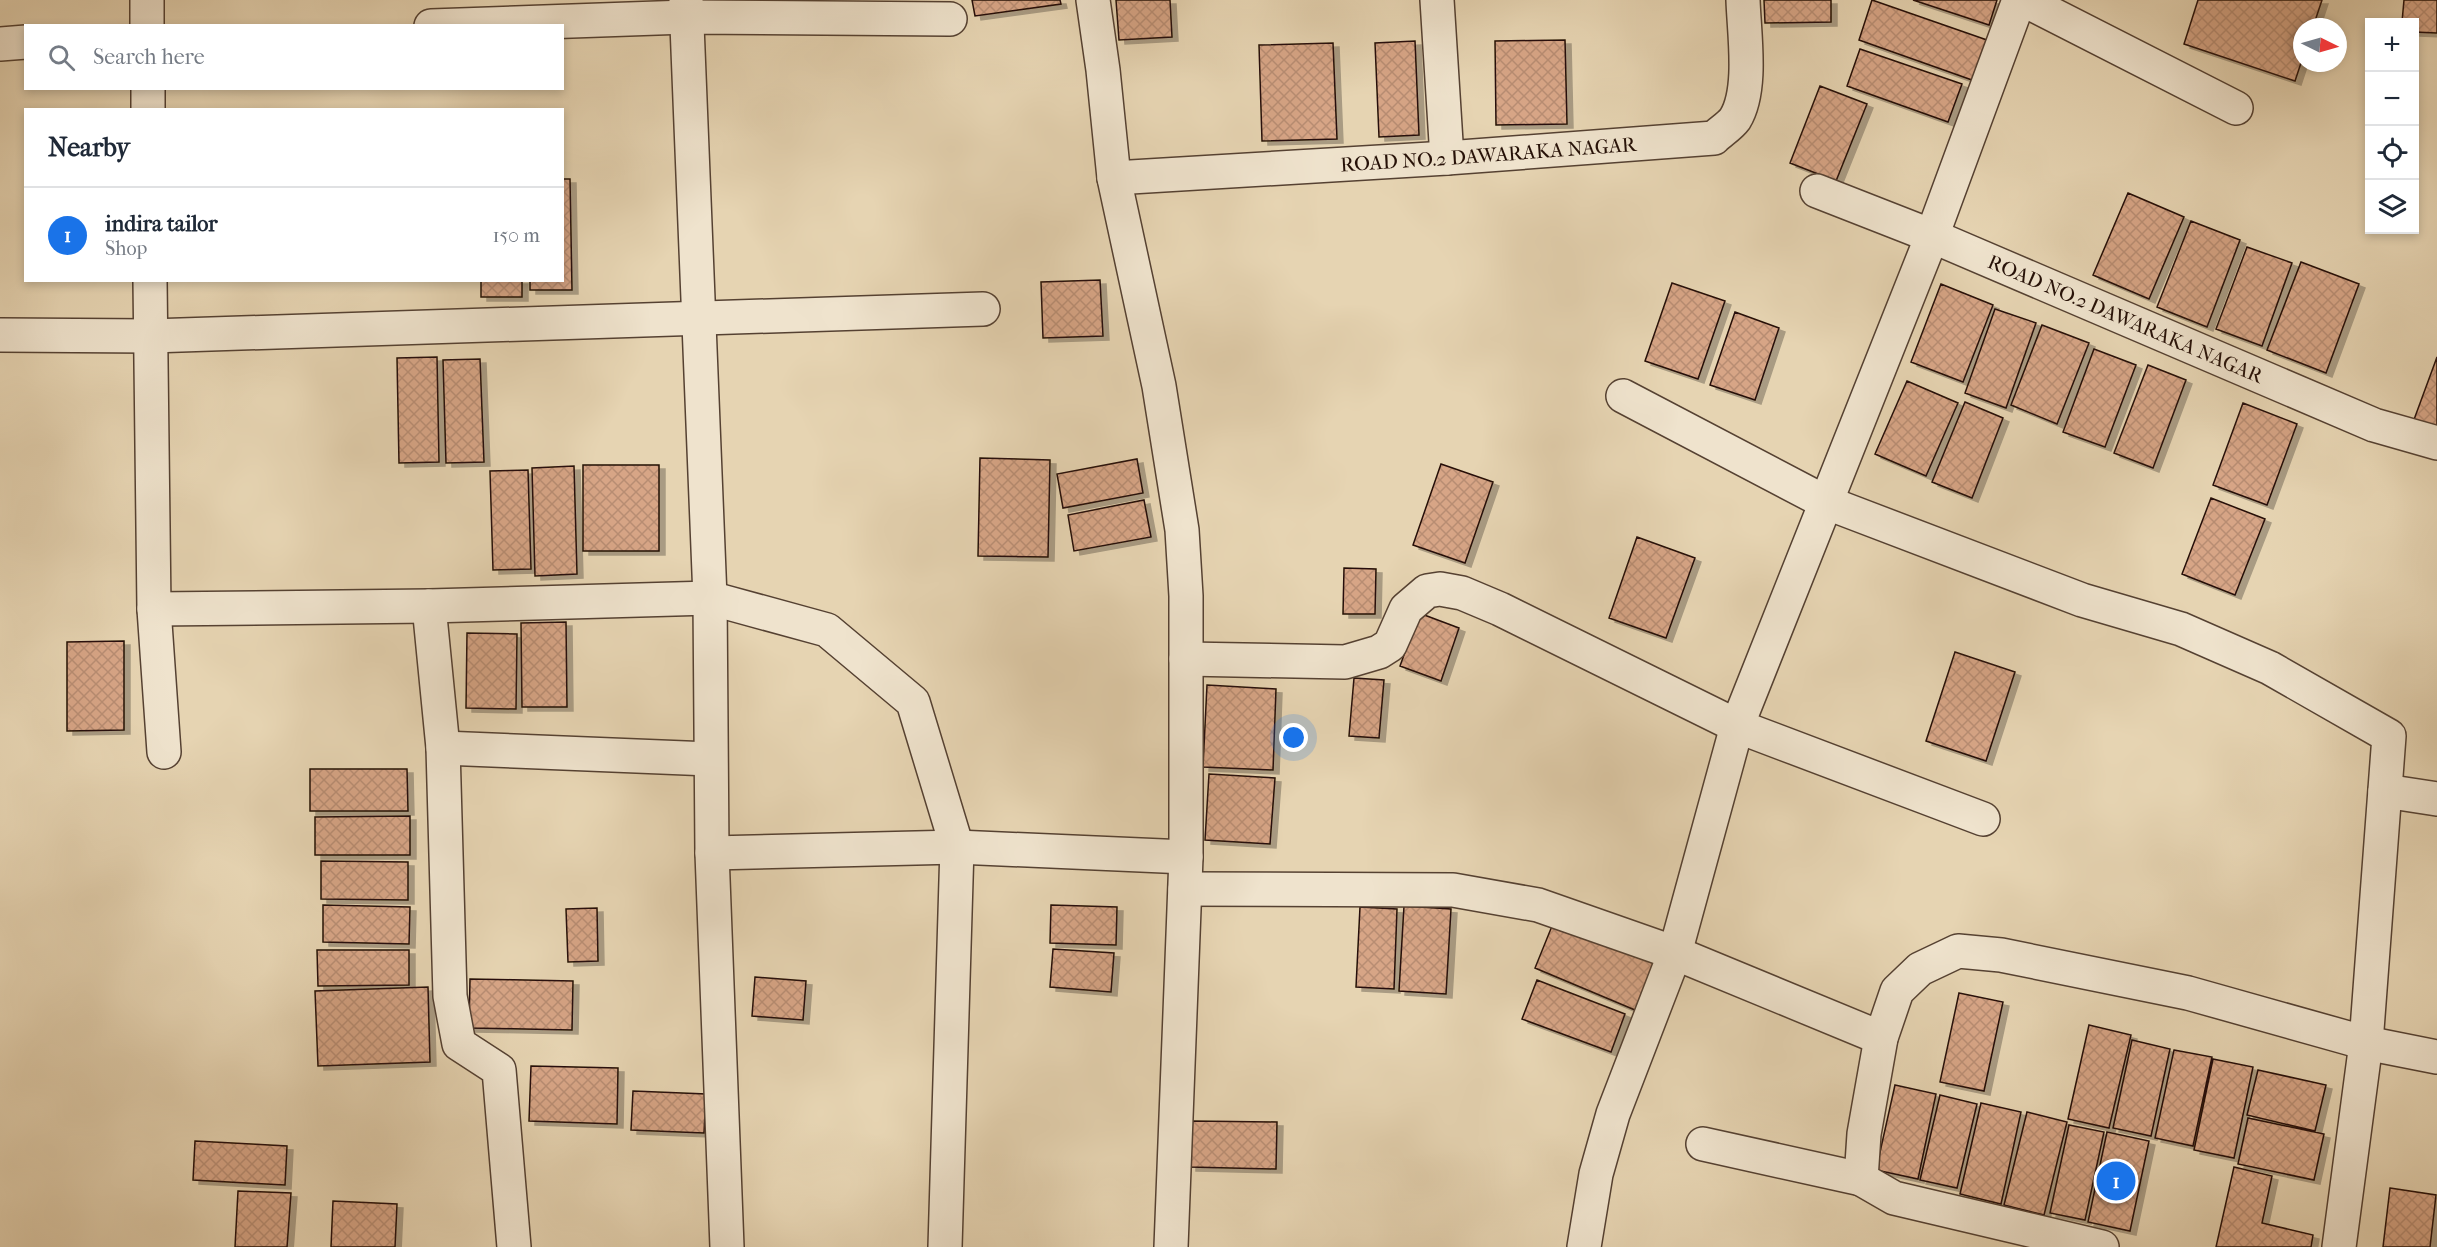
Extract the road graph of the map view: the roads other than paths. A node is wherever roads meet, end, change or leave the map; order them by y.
1 (147, 0) edge
2 (1093, 0) edge
3 (1437, 0) edge
4 (1743, 0) edge
5 (2019, 0) edge
6 (2024, 0) edge
7 (686, 9) edge
8 (951, 19) dead end
9 (147, 24) edge
10 (461, 24) edge
11 (24, 42) edge
12 (0, 44) edge
13 (148, 90) edge
14 (148, 108) edge
15 (2236, 108) dead end
16 (1447, 158) junction
17 (1114, 178) junction
18 (1817, 191) dead end
19 (1932, 236) junction
20 (150, 282) edge
21 (983, 309) dead end
22 (700, 317) junction
23 (0, 335) edge
24 (151, 336) junction
25 (1623, 396) dead end
26 (2437, 443) edge
27 (1825, 502) junction
28 (710, 598) junction
29 (429, 606) junction
30 (154, 609) junction
31 (1186, 659) junction
32 (1737, 726) junction
33 (443, 748) junction
34 (164, 752) dead end
35 (710, 759) junction
36 (2385, 791) junction
37 (2437, 799) edge
38 (1983, 819) dead end
39 (957, 847) junction
40 (712, 853) junction
41 (1185, 873) junction
42 (1675, 953) junction
43 (1881, 1038) junction
44 (2366, 1043) junction
45 (2437, 1058) edge
46 (1703, 1144) dead end
47 (1861, 1179) junction
48 (514, 1247) edge
49 (727, 1247) edge
50 (945, 1247) edge
51 (1172, 1247) edge
52 (1584, 1247) edge
53 (2102, 1247) edge
54 (2339, 1247) edge

1 - 9 street
2 - 17 street
3 - 16 street
4 - 16 street, ROAD NO.2 DAWARAKA NAGAR
5 - 19 street
6 - 15 street
7 - 8 street
7 - 10 street
7 - 22 street
11 - 12 street
13 - 14 street
16 - 17 street, ROAD NO.2 DAWARAKA NAGAR
17 - 31 street
18 - 19 street, ROAD NO.2 DAWARAKA NAGAR
19 - 26 street, ROAD NO.2 DAWARAKA NAGAR
19 - 27 street
20 - 24 street
21 - 22 street
22 - 24 street
22 - 28 street
23 - 24 street
24 - 30 street
25 - 27 street
27 - 32 street
27 - 36 street
28 - 29 street
28 - 35 street
28 - 39 street
29 - 30 street
29 - 33 street
30 - 34 street
31 - 32 street
31 - 41 street
32 - 38 street
32 - 42 street
33 - 35 street
33 - 48 street
35 - 40 street
36 - 37 street
36 - 44 street
39 - 40 street
39 - 41 street
39 - 50 street
40 - 49 street
41 - 42 street
41 - 51 street
42 - 43 street
42 - 52 street
43 - 44 street
43 - 47 street
44 - 45 street
44 - 54 street
46 - 47 street
47 - 53 street

